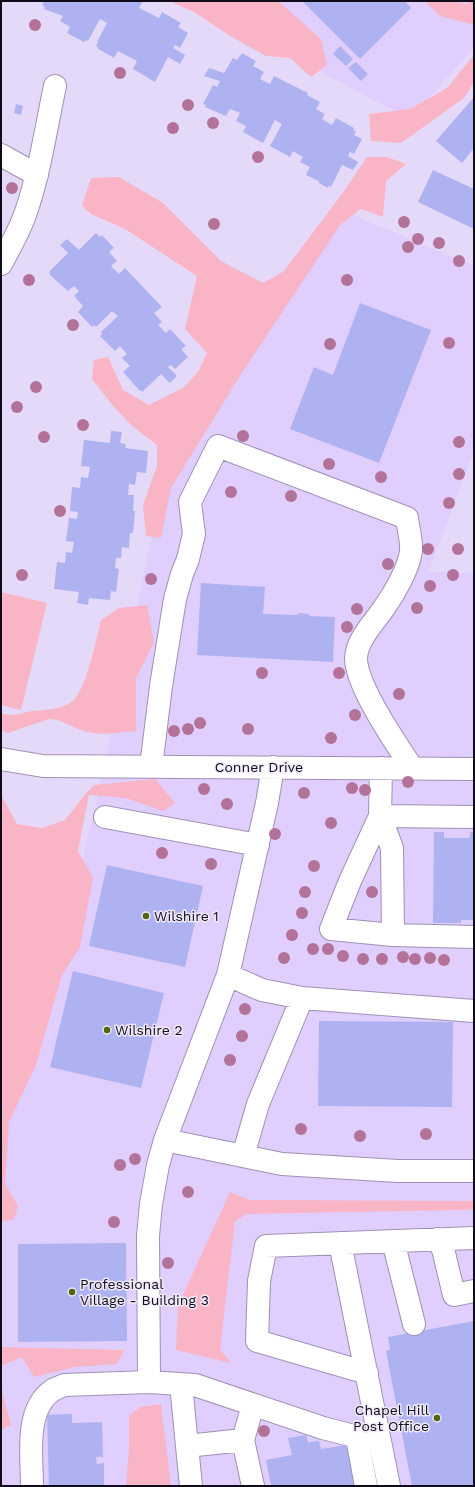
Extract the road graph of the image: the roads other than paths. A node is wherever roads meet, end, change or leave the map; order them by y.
1 (55, 86) dead end
2 (1, 155) edge
3 (37, 175) junction
4 (1, 264) edge
5 (1, 759) edge
6 (151, 766) junction
7 (272, 767) junction
8 (381, 768) junction
9 (412, 768) junction
10 (474, 769) edge
11 (380, 816) junction
12 (104, 817) dead end
13 (474, 818) edge
14 (258, 845) junction
15 (393, 935) junction
16 (474, 937) edge
17 (228, 975) junction
18 (302, 998) junction
19 (474, 1011) edge
20 (165, 1140) junction
21 (243, 1156) junction
22 (474, 1171) edge
23 (474, 1238) edge
24 (438, 1239) junction
25 (393, 1241) junction
26 (340, 1243) junction
27 (474, 1291) edge
28 (414, 1324) dead end
29 (367, 1372) junction
30 (149, 1382) junction
31 (181, 1384) junction
32 (254, 1405) junction
33 (243, 1440) junction
34 (187, 1446) junction
35 (32, 1486) edge
36 (191, 1486) edge
37 (253, 1486) edge
38 (366, 1486) edge
39 (390, 1486) edge

1 - 3 street
2 - 3 street
3 - 4 street
5 - 6 street, Conner Drive
6 - 7 street, Conner Drive
6 - 9 street
7 - 8 street, Conner Drive
7 - 14 street
8 - 9 street, Conner Drive
8 - 11 street
9 - 10 street, Conner Drive
11 - 13 street
11 - 15 street
11 - 15 street
12 - 14 street
14 - 17 street
15 - 16 street
17 - 18 street
17 - 20 street
18 - 19 street
18 - 21 street
20 - 21 street
20 - 30 street
21 - 22 street
23 - 24 street
24 - 25 street
24 - 27 street
25 - 26 street
25 - 28 street
26 - 29 street
26 - 29 street
29 - 39 street
30 - 31 street
30 - 35 street
31 - 32 street
31 - 34 street
32 - 33 street
32 - 38 street
33 - 34 street
33 - 37 street
34 - 36 street

